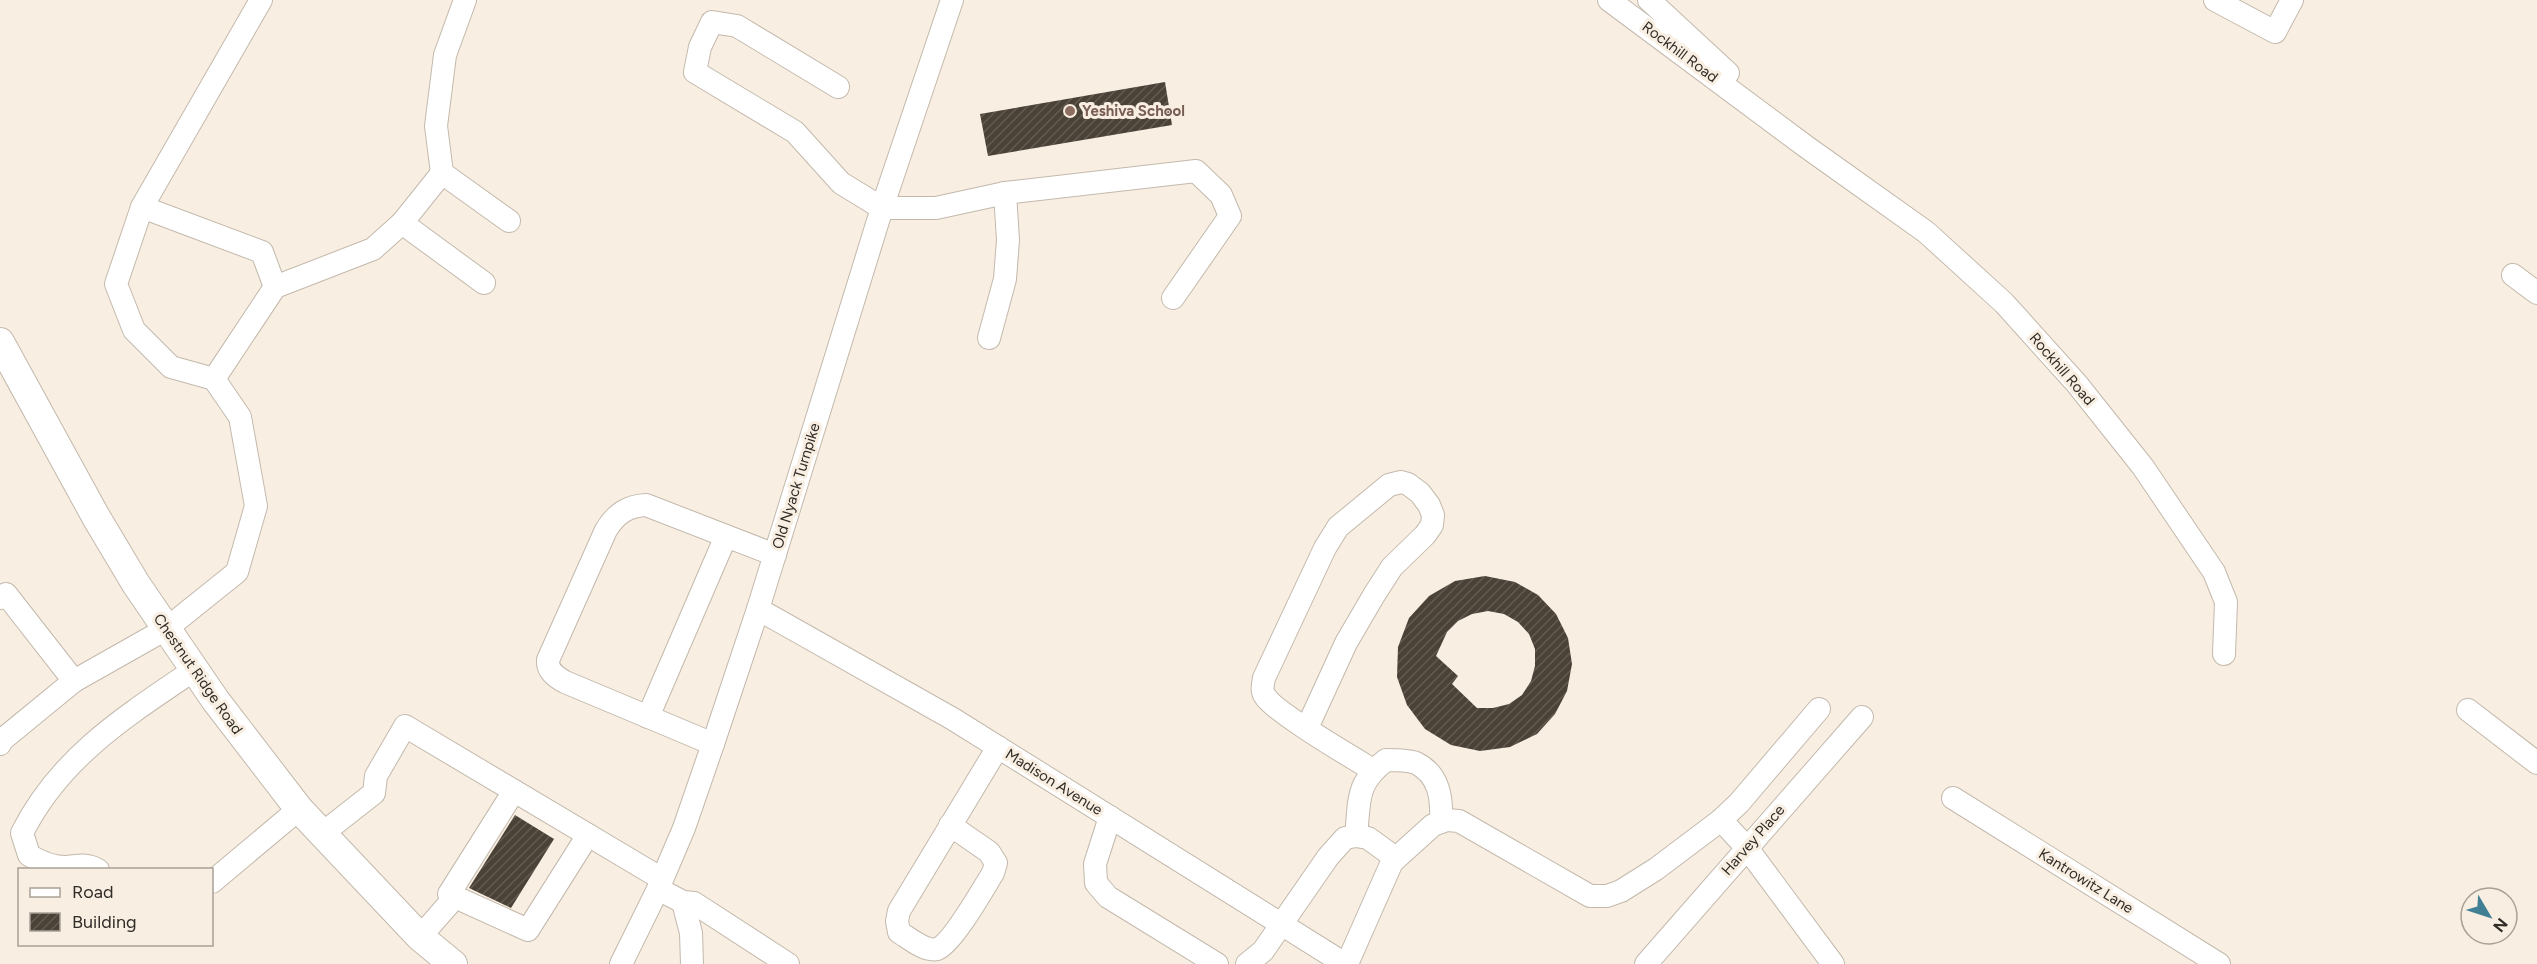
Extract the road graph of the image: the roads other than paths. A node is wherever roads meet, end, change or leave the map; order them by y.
1 (261, 0) edge
2 (465, 0) edge
3 (952, 0) edge
4 (1609, 0) edge
5 (1649, 0) edge
6 (2215, 0) edge
7 (2292, 0) edge
8 (838, 87) dead end
9 (1808, 148) junction
10 (442, 173) junction
11 (1005, 193) junction
12 (142, 207) junction
13 (882, 208) junction
14 (509, 221) dead end
15 (402, 223) junction
16 (2513, 275) dead end
17 (484, 282) dead end
18 (275, 287) junction
19 (2537, 293) edge
20 (1173, 298) dead end
21 (988, 338) dead end
22 (0, 342) edge
23 (214, 379) junction
24 (726, 536) junction
25 (775, 555) junction
26 (0, 598) edge
27 (758, 609) junction
28 (166, 629) junction
29 (2224, 654) dead end
30 (194, 670) junction
31 (74, 681) junction
32 (1819, 709) dead end
33 (2468, 710) dead end
34 (648, 717) junction
35 (1862, 717) dead end
36 (1307, 728) junction
37 (0, 744) edge
38 (713, 744) junction
39 (998, 747) junction
40 (2537, 763) edge
41 (1373, 770) junction
42 (514, 791) junction
43 (1953, 798) dead end
44 (299, 809) junction
45 (1110, 817) junction
46 (1721, 820) junction
47 (1441, 822) junction
48 (950, 825) junction
49 (322, 833) junction
50 (588, 835) junction
51 (1351, 837) junction
52 (1747, 848) junction
53 (1392, 862) junction
54 (94, 868) edge
55 (213, 881) edge
56 (660, 884) junction
57 (455, 897) junction
58 (683, 902) junction
59 (716, 916) junction
60 (1281, 924) junction
61 (691, 933) junction
62 (420, 937) junction
63 (453, 964) edge
64 (621, 964) edge
65 (692, 964) edge
66 (788, 964) edge
67 (1217, 964) edge
68 (1247, 964) edge
69 (1346, 964) edge
70 (1646, 964) edge
71 (1833, 964) edge
72 (2219, 964) edge

1 - 12 street
2 - 10 street
3 - 13 street, Old Nyack Turnpike
4 - 9 street, Rockhill Road
5 - 9 street, Rockhill Road
6 - 7 street
8 - 13 street
9 - 29 street, Rockhill Road
10 - 14 street
10 - 15 street
11 - 13 street
11 - 20 street
11 - 21 street
12 - 18 street
12 - 23 street
13 - 25 street, Old Nyack Turnpike
15 - 17 street
15 - 18 street
16 - 19 street
18 - 23 street
22 - 28 main road, Chestnut Ridge Road
23 - 28 street
24 - 25 street
24 - 34 street
24 - 34 street
25 - 27 street, Old Nyack Turnpike
26 - 31 street
27 - 38 street, Old Nyack Turnpike
27 - 39 street, Madison Avenue
28 - 30 main road, Chestnut Ridge Road
28 - 31 street
30 - 44 main road, Chestnut Ridge Road
30 - 54 street
31 - 37 street
32 - 46 street
33 - 40 street
34 - 38 street
35 - 52 street, Harvey Place
36 - 36 street
36 - 41 street
38 - 56 street, Old Nyack Turnpike
39 - 45 street, Madison Avenue
39 - 48 street
41 - 47 street
41 - 51 street
42 - 49 street
42 - 50 street
42 - 57 street
43 - 72 street, Kantrowitz Lane
44 - 49 main road, Chestnut Ridge Road
44 - 55 street
45 - 60 street, Madison Avenue
45 - 67 street
46 - 47 street
46 - 52 street
47 - 53 street
48 - 48 street
49 - 62 main road, Chestnut Ridge Road
50 - 56 street
50 - 57 street
51 - 53 street
51 - 60 street
52 - 70 street, Harvey Place
52 - 71 street
53 - 69 street
56 - 58 street
56 - 64 street, Old Nyack Turnpike
57 - 62 street
58 - 59 street
58 - 61 street
59 - 61 street
59 - 66 street
60 - 68 street
60 - 69 street, Madison Avenue
61 - 65 street
62 - 63 main road, Chestnut Ridge Road

